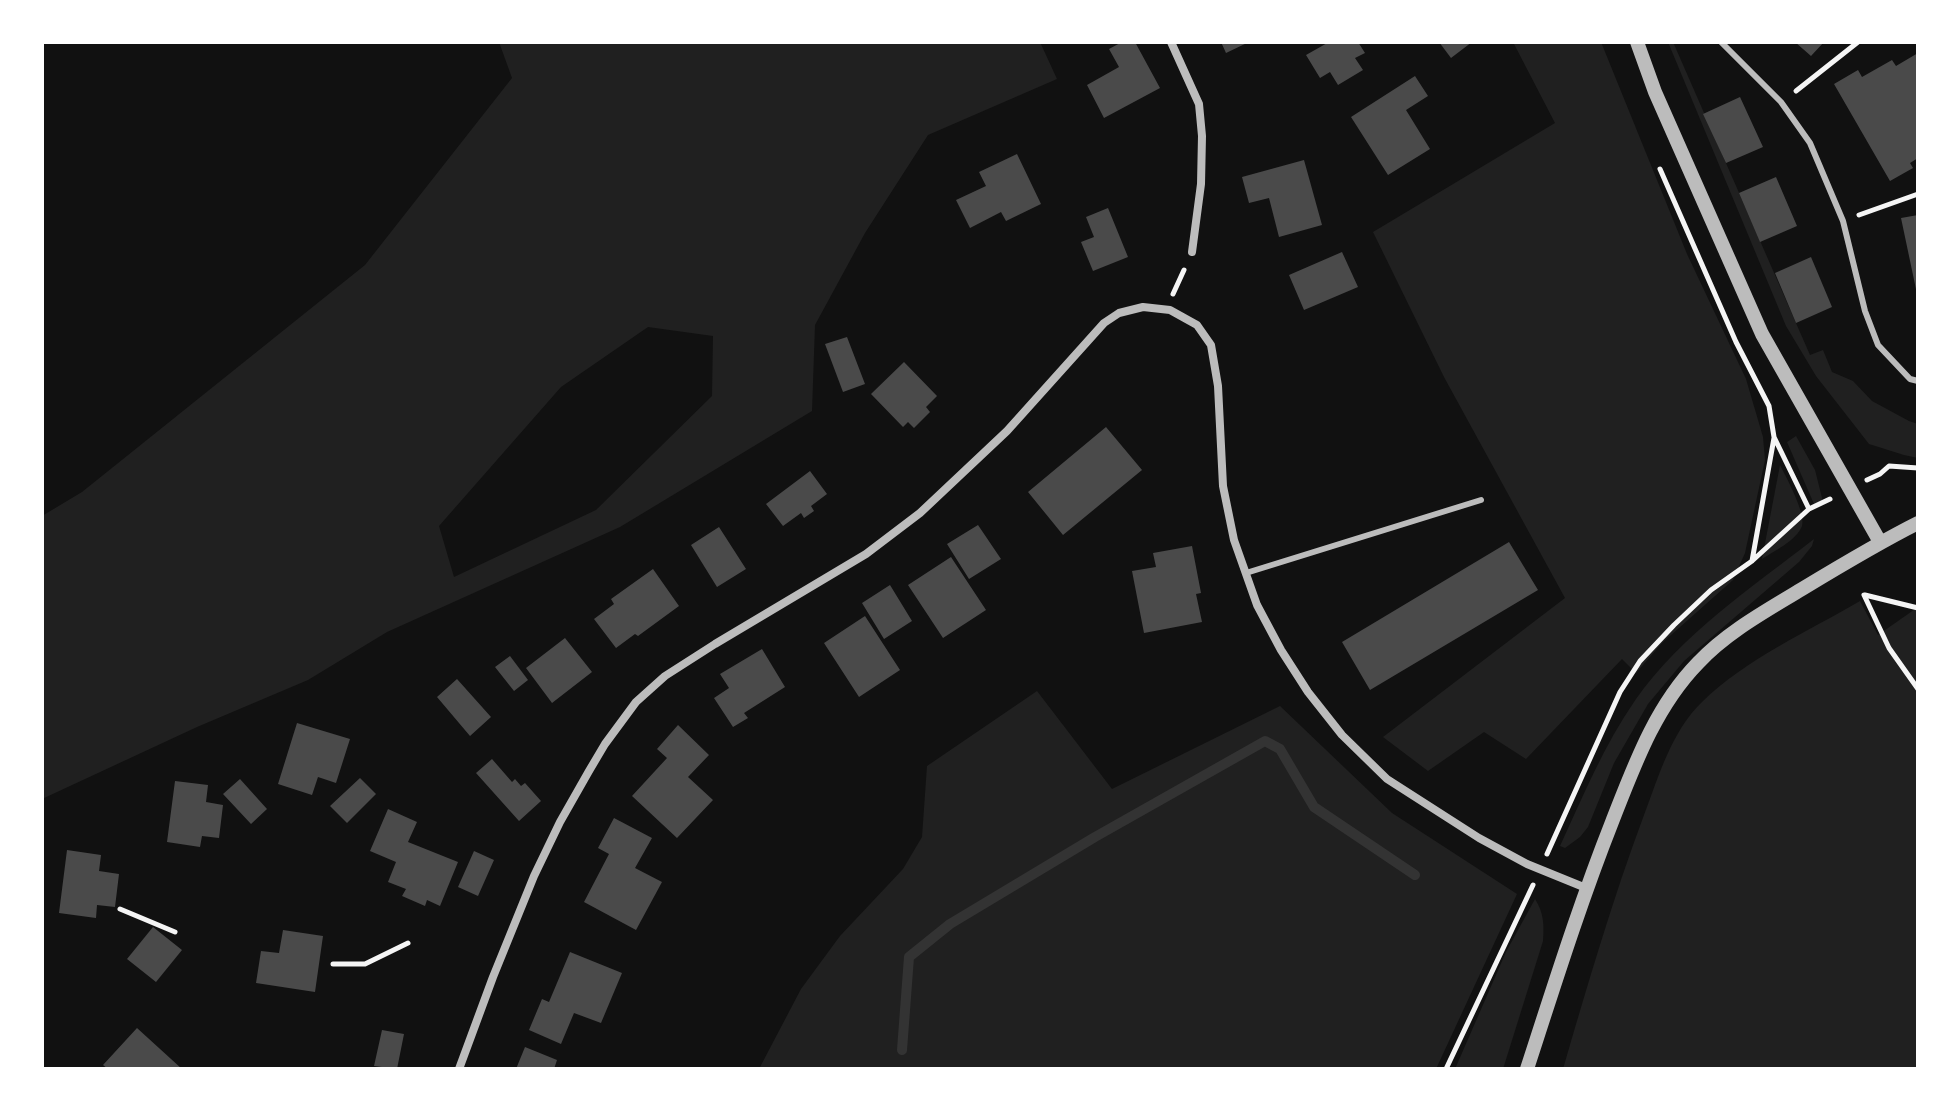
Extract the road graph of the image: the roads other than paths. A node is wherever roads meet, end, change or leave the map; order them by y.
1 (1171, 42) edge
2 (1637, 42) edge
3 (1721, 42) edge
4 (1192, 252) dead end
5 (1918, 381) edge
6 (1481, 500) dead end
7 (1918, 523) edge
8 (1880, 542) junction
9 (1246, 573) junction
10 (1586, 888) junction
11 (459, 1069) edge
12 (1527, 1069) edge

1 - 4 street
2 - 8 street
3 - 5 lane
6 - 9 lane
7 - 8 street
8 - 10 street
9 - 10 street
9 - 11 street
10 - 12 street

